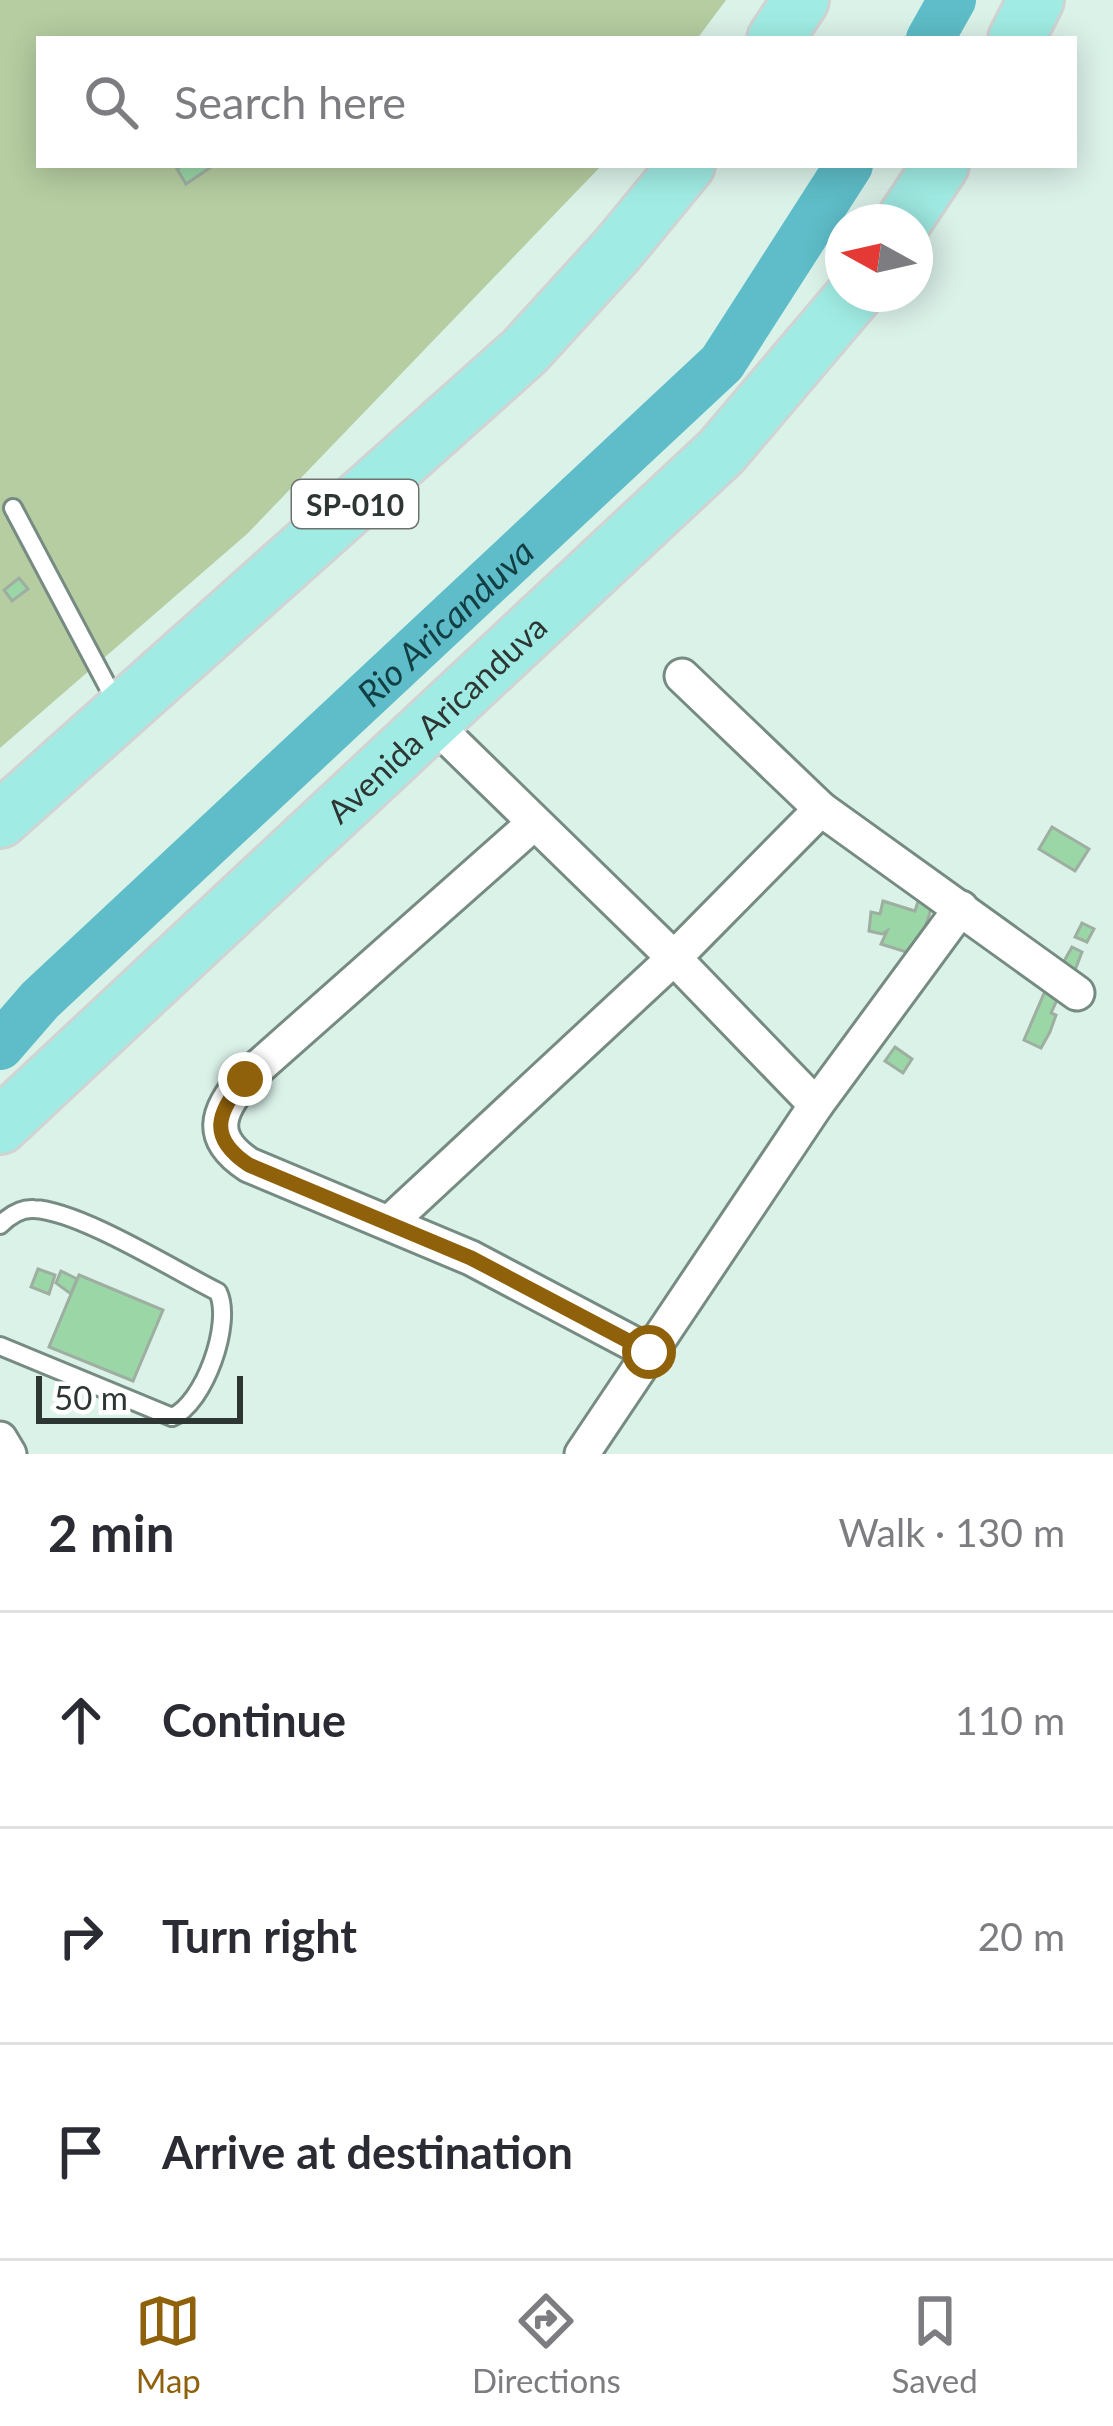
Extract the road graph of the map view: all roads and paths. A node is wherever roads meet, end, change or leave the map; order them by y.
1 (801, 0) edge
2 (1036, 0) edge
3 (777, 36) edge
4 (1018, 36) edge
5 (685, 168) edge
6 (939, 168) edge
7 (915, 204) edge
8 (839, 312) edge
9 (13, 508) dead end
10 (682, 676) dead end
11 (121, 710) junction
12 (432, 722) junction
13 (820, 809) junction
14 (0, 820) edge
15 (533, 824) junction
16 (961, 908) junction
17 (674, 958) junction
18 (1077, 993) dead end
19 (817, 1105) junction
20 (0, 1126) edge
21 (390, 1222) junction
22 (0, 1225) edge
23 (0, 1346) edge
24 (649, 1352) junction
25 (0, 1439) edge
26 (9, 1454) edge
27 (582, 1454) edge

1 - 3 highway
2 - 4 highway
5 - 11 highway, SP-010
6 - 7 highway
8 - 12 highway, Avenida Aricanduva
9 - 11 lane
10 - 13 street
11 - 14 highway, SP-010
12 - 15 street
12 - 20 highway, Avenida Aricanduva
13 - 16 street
13 - 17 street
15 - 17 street
15 - 21 street
16 - 18 street
16 - 19 street
17 - 19 street
17 - 21 street
19 - 24 street
21 - 24 street
22 - 23 lane
24 - 27 street
25 - 26 street

